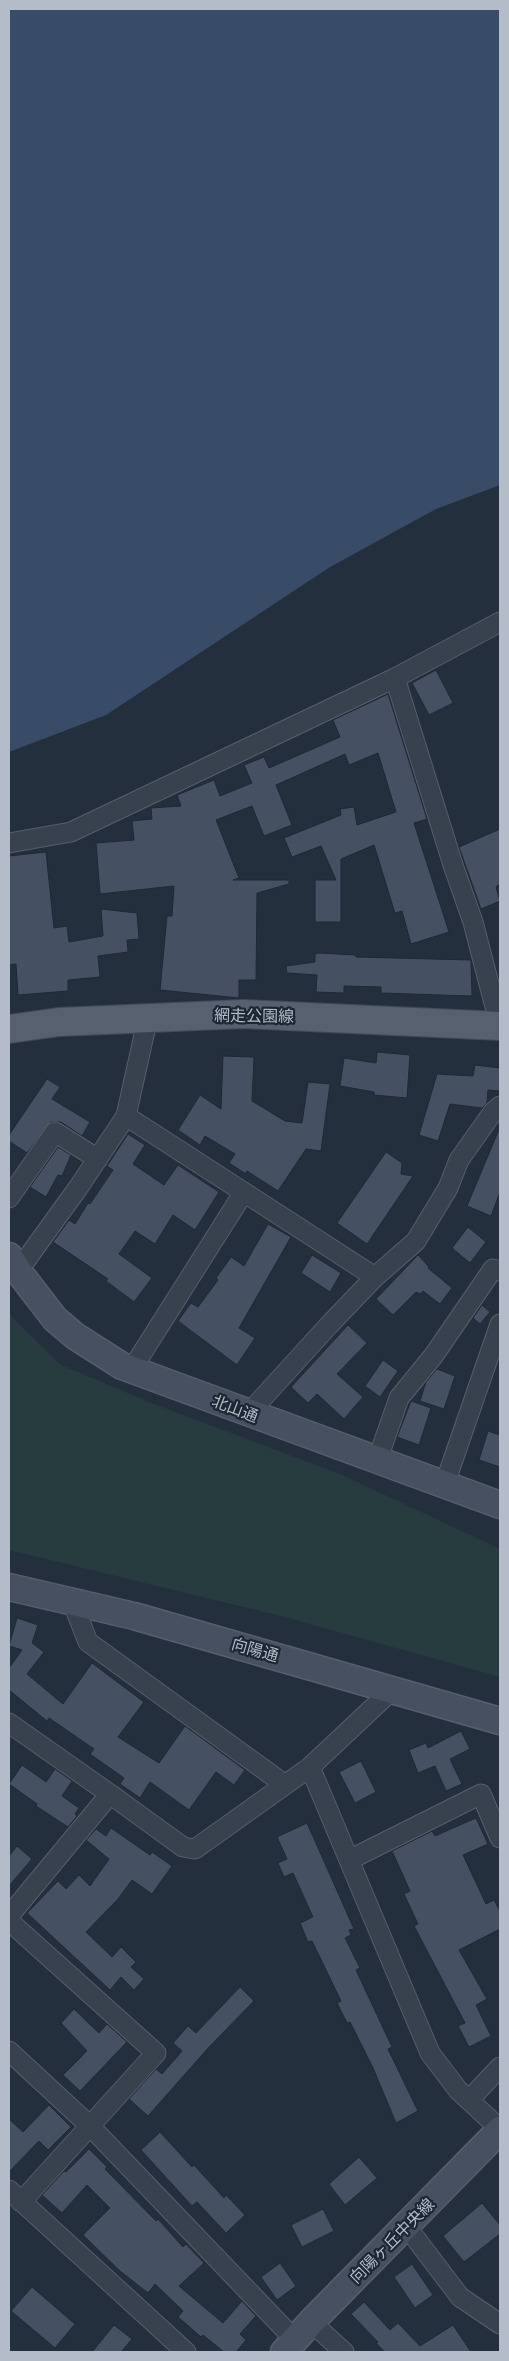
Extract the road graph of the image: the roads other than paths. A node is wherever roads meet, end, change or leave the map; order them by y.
1 (500, 622) edge
2 (395, 678) junction
3 (9, 843) edge
4 (148, 1017) junction
5 (500, 1026) edge
6 (9, 1029) edge
7 (500, 1106) edge
8 (126, 1116) junction
9 (98, 1158) junction
10 (244, 1192) junction
11 (9, 1198) edge
12 (13, 1263) edge
13 (500, 1270) edge
14 (376, 1278) junction
15 (500, 1324) edge
16 (132, 1370) junction
17 (248, 1414) junction
18 (377, 1462) junction
19 (444, 1486) junction
20 (500, 1505) edge
21 (9, 1587) edge
22 (72, 1601) junction
23 (392, 1690) junction
24 (500, 1721) edge
25 (9, 1723) edge
26 (310, 1767) junction
27 (284, 1784) junction
28 (110, 1794) junction
29 (500, 1838) edge
30 (349, 1860) junction
31 (9, 1916) edge
32 (9, 1921) edge
33 (9, 2051) edge
34 (500, 2067) edge
35 (468, 2100) junction
36 (90, 2126) junction
37 (500, 2130) edge
38 (15, 2196) edge
39 (407, 2227) junction
40 (500, 2324) edge
41 (297, 2338) edge
42 (186, 2352) edge
43 (344, 2352) edge

1 - 2 street
2 - 3 street
2 - 5 street
4 - 5 main road, 網走公園線
4 - 6 main road, 網走公園線
4 - 8 street
7 - 14 street
8 - 9 street
8 - 10 street
9 - 11 street
9 - 12 street
10 - 14 street
10 - 16 street
12 - 16 street, 北山通
13 - 18 street
14 - 17 street
15 - 19 street
16 - 17 street, 北山通
17 - 18 street, 北山通
18 - 19 street, 北山通
19 - 20 street, 北山通
21 - 22 street, 向陽通
22 - 23 street, 向陽通
22 - 27 street
23 - 24 street, 向陽通
23 - 26 street
25 - 28 street
26 - 27 street
26 - 30 street
27 - 28 street
28 - 31 street
29 - 30 street
30 - 35 street
32 - 36 street
33 - 36 street
34 - 35 street
35 - 37 street
36 - 38 street
36 - 41 street
37 - 39 street, 向陽ヶ丘中央線
38 - 42 street
39 - 40 street
39 - 41 street, 向陽ヶ丘中央線
41 - 43 street

